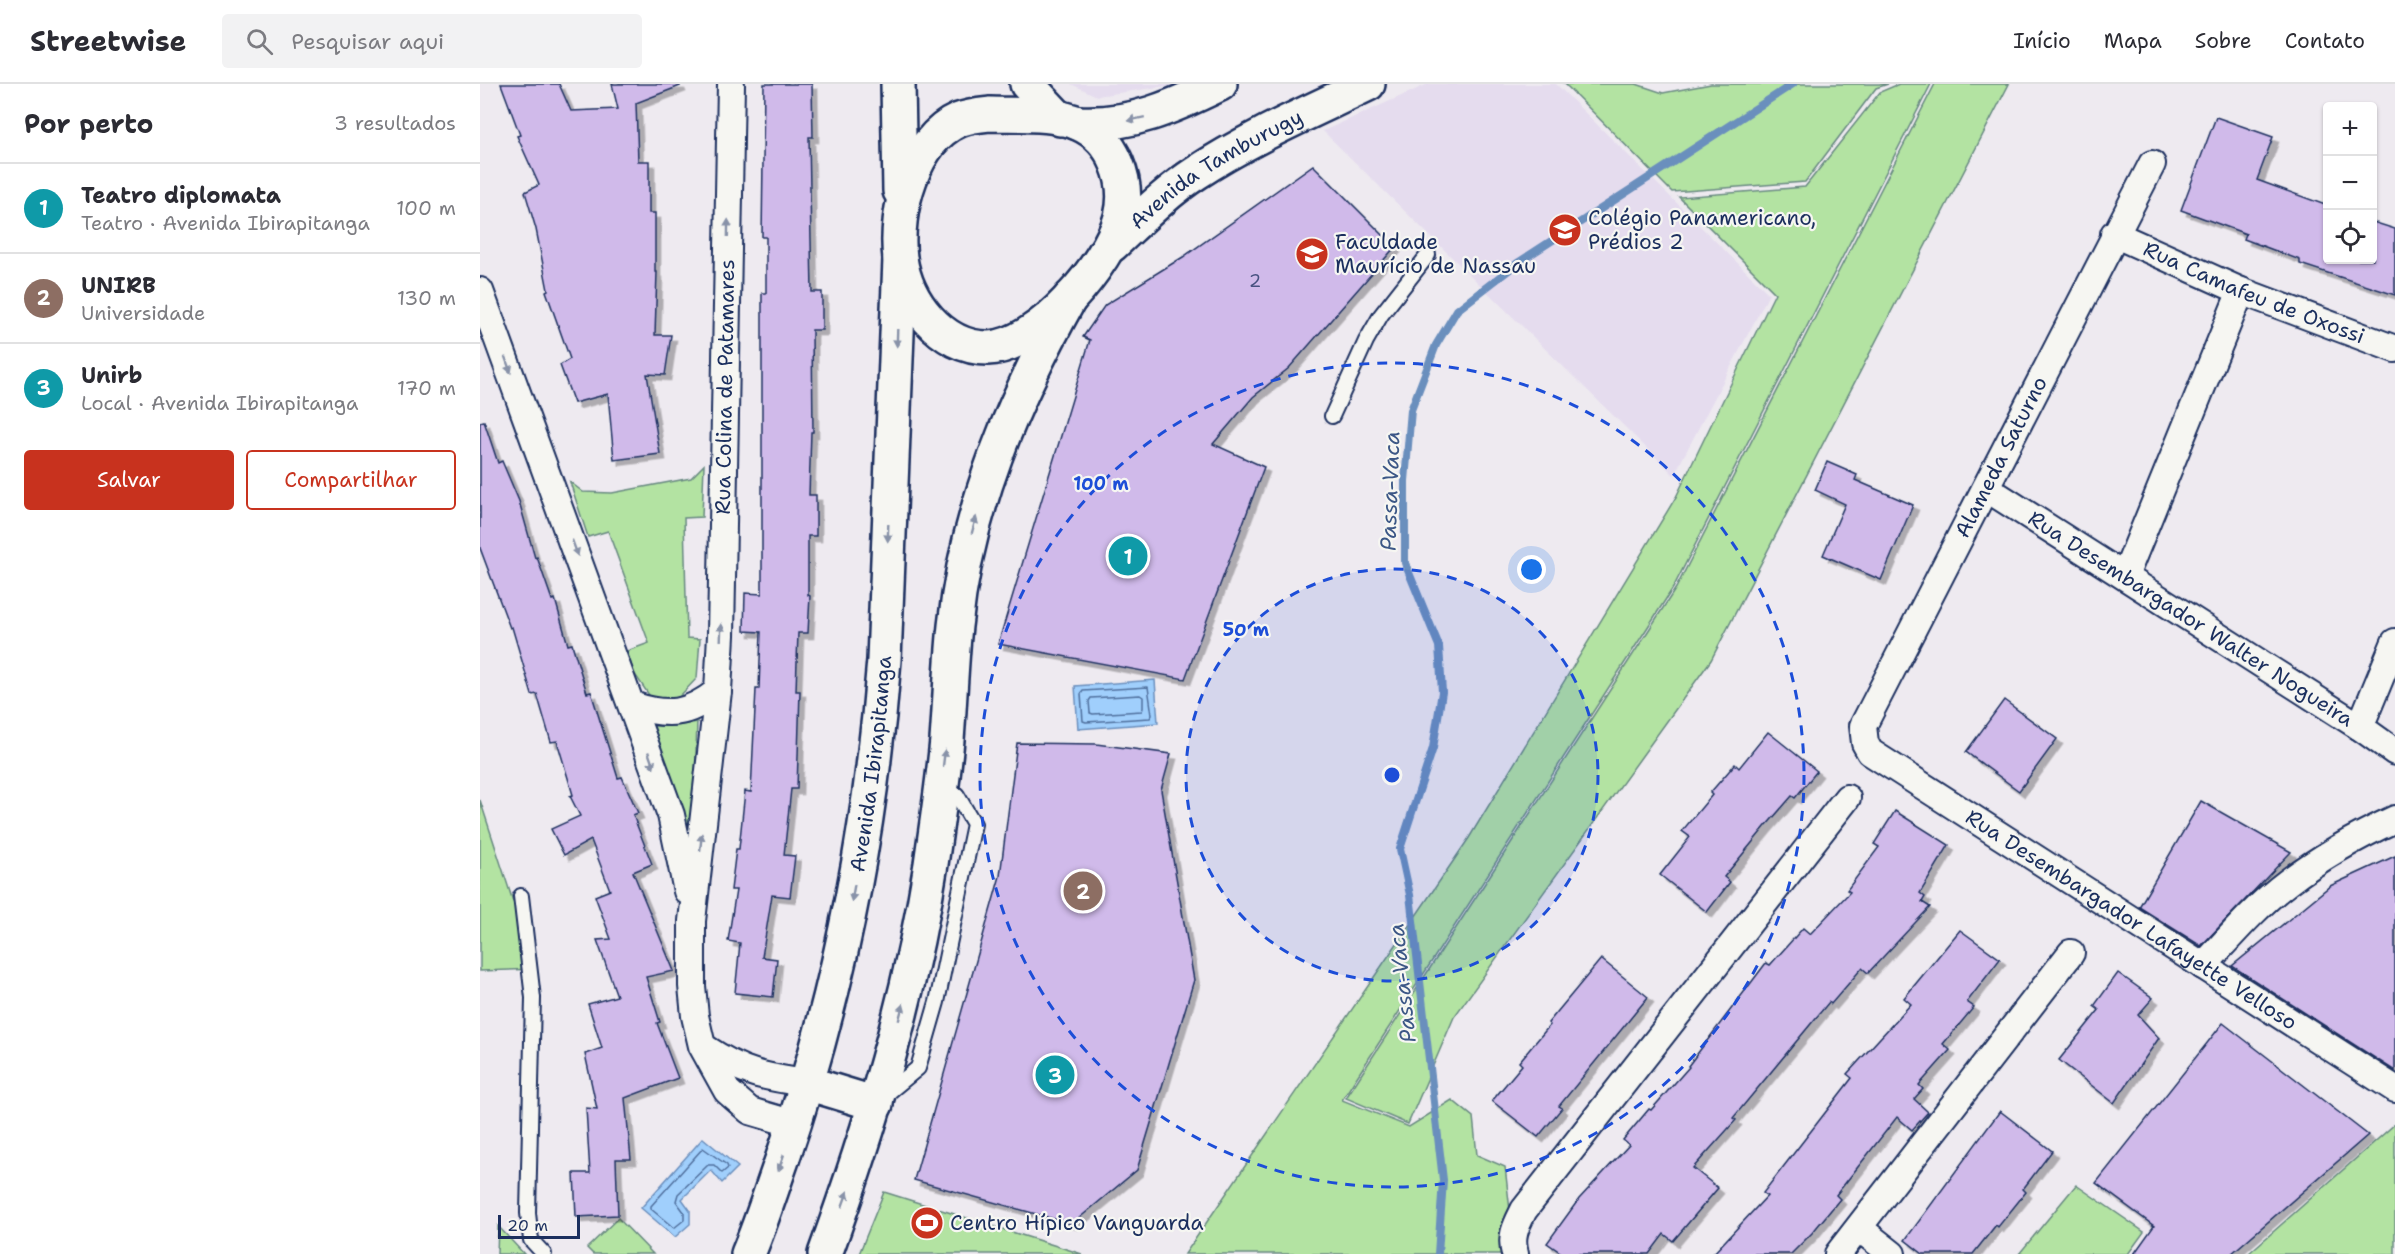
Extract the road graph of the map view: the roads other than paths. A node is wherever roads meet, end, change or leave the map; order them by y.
1 (730, 84) edge
2 (898, 84) edge
3 (1027, 84) edge
4 (1220, 84) edge
5 (1368, 84) edge
6 (1069, 121) junction
7 (2152, 164) dead end
8 (901, 214) junction
9 (2114, 234) junction
10 (1106, 250) junction
11 (1428, 255) dead end
12 (900, 258) junction
13 (480, 291) edge
14 (2241, 291) junction
15 (1071, 298) junction
16 (2395, 349) edge
17 (1332, 416) dead end
18 (1986, 488) junction
19 (2125, 576) junction
20 (2395, 642) edge
21 (718, 691) junction
22 (632, 705) junction
23 (2360, 727) junction
24 (1870, 752) joint
25 (2395, 752) edge
26 (1847, 798) dead end
27 (2395, 819) edge
28 (521, 896) dead end
29 (692, 921) junction
30 (2071, 953) dead end
31 (2203, 966) junction
32 (702, 1046) junction
33 (807, 1083) junction
34 (2395, 1089) edge
35 (876, 1104) junction
36 (794, 1124) junction
37 (1859, 1228) junction
38 (544, 1254) edge
39 (748, 1254) edge
40 (825, 1254) edge
41 (1515, 1254) edge
42 (1838, 1254) edge
43 (1892, 1254) edge

21 -> 1 street, Rua Colina de Patamares
2 - 8 main road
3 - 6 main road
4 -> 6 main road
5 - 10 main road, Avenida Tamburugy
6 - 8 main road
6 - 10 main road
7 - 9 street, Alameda Saturno
8 - 12 main road, Avenida Ibirapitanga
9 - 14 street, Rua Camafeu de Oxossi
9 - 18 street, Alameda Saturno
10 - 15 main road
11 - 17 lane
12 - 15 main road
12 -> 33 main road, Avenida Ibirapitanga
13 -> 22 street, Rua Colina de Patamares
14 - 16 street, Rua Camafeu de Oxossi
14 - 19 street
35 -> 15 main road
18 - 19 street, Rua Desembargador Walter Nogueira
18 - 24 street, Alameda Saturno
19 - 23 street, Rua Desembargador Walter Nogueira
20 - 23 street
21 - 22 street
29 -> 21 street, Rua Colina de Patamares
22 -> 29 street, Rua Colina de Patamares
23 - 25 street, Rua Desembargador Walter Nogueira
24 - 31 street, Rua Desembargador Lafayette Velloso
26 - 41 street
27 - 31 street
28 - 38 lane
29 - 32 street, Rua Colina de Patamares
30 - 37 street
31 - 34 street, Rua Desembargador Lafayette Velloso
32 - 33 street
32 - 36 street, Rua Colina de Patamares
33 - 35 main road
33 - 36 main road, Avenida Ibirapitanga
40 -> 35 main road
36 -> 39 main road, Avenida Ibirapitanga
37 - 42 street
37 - 43 street

